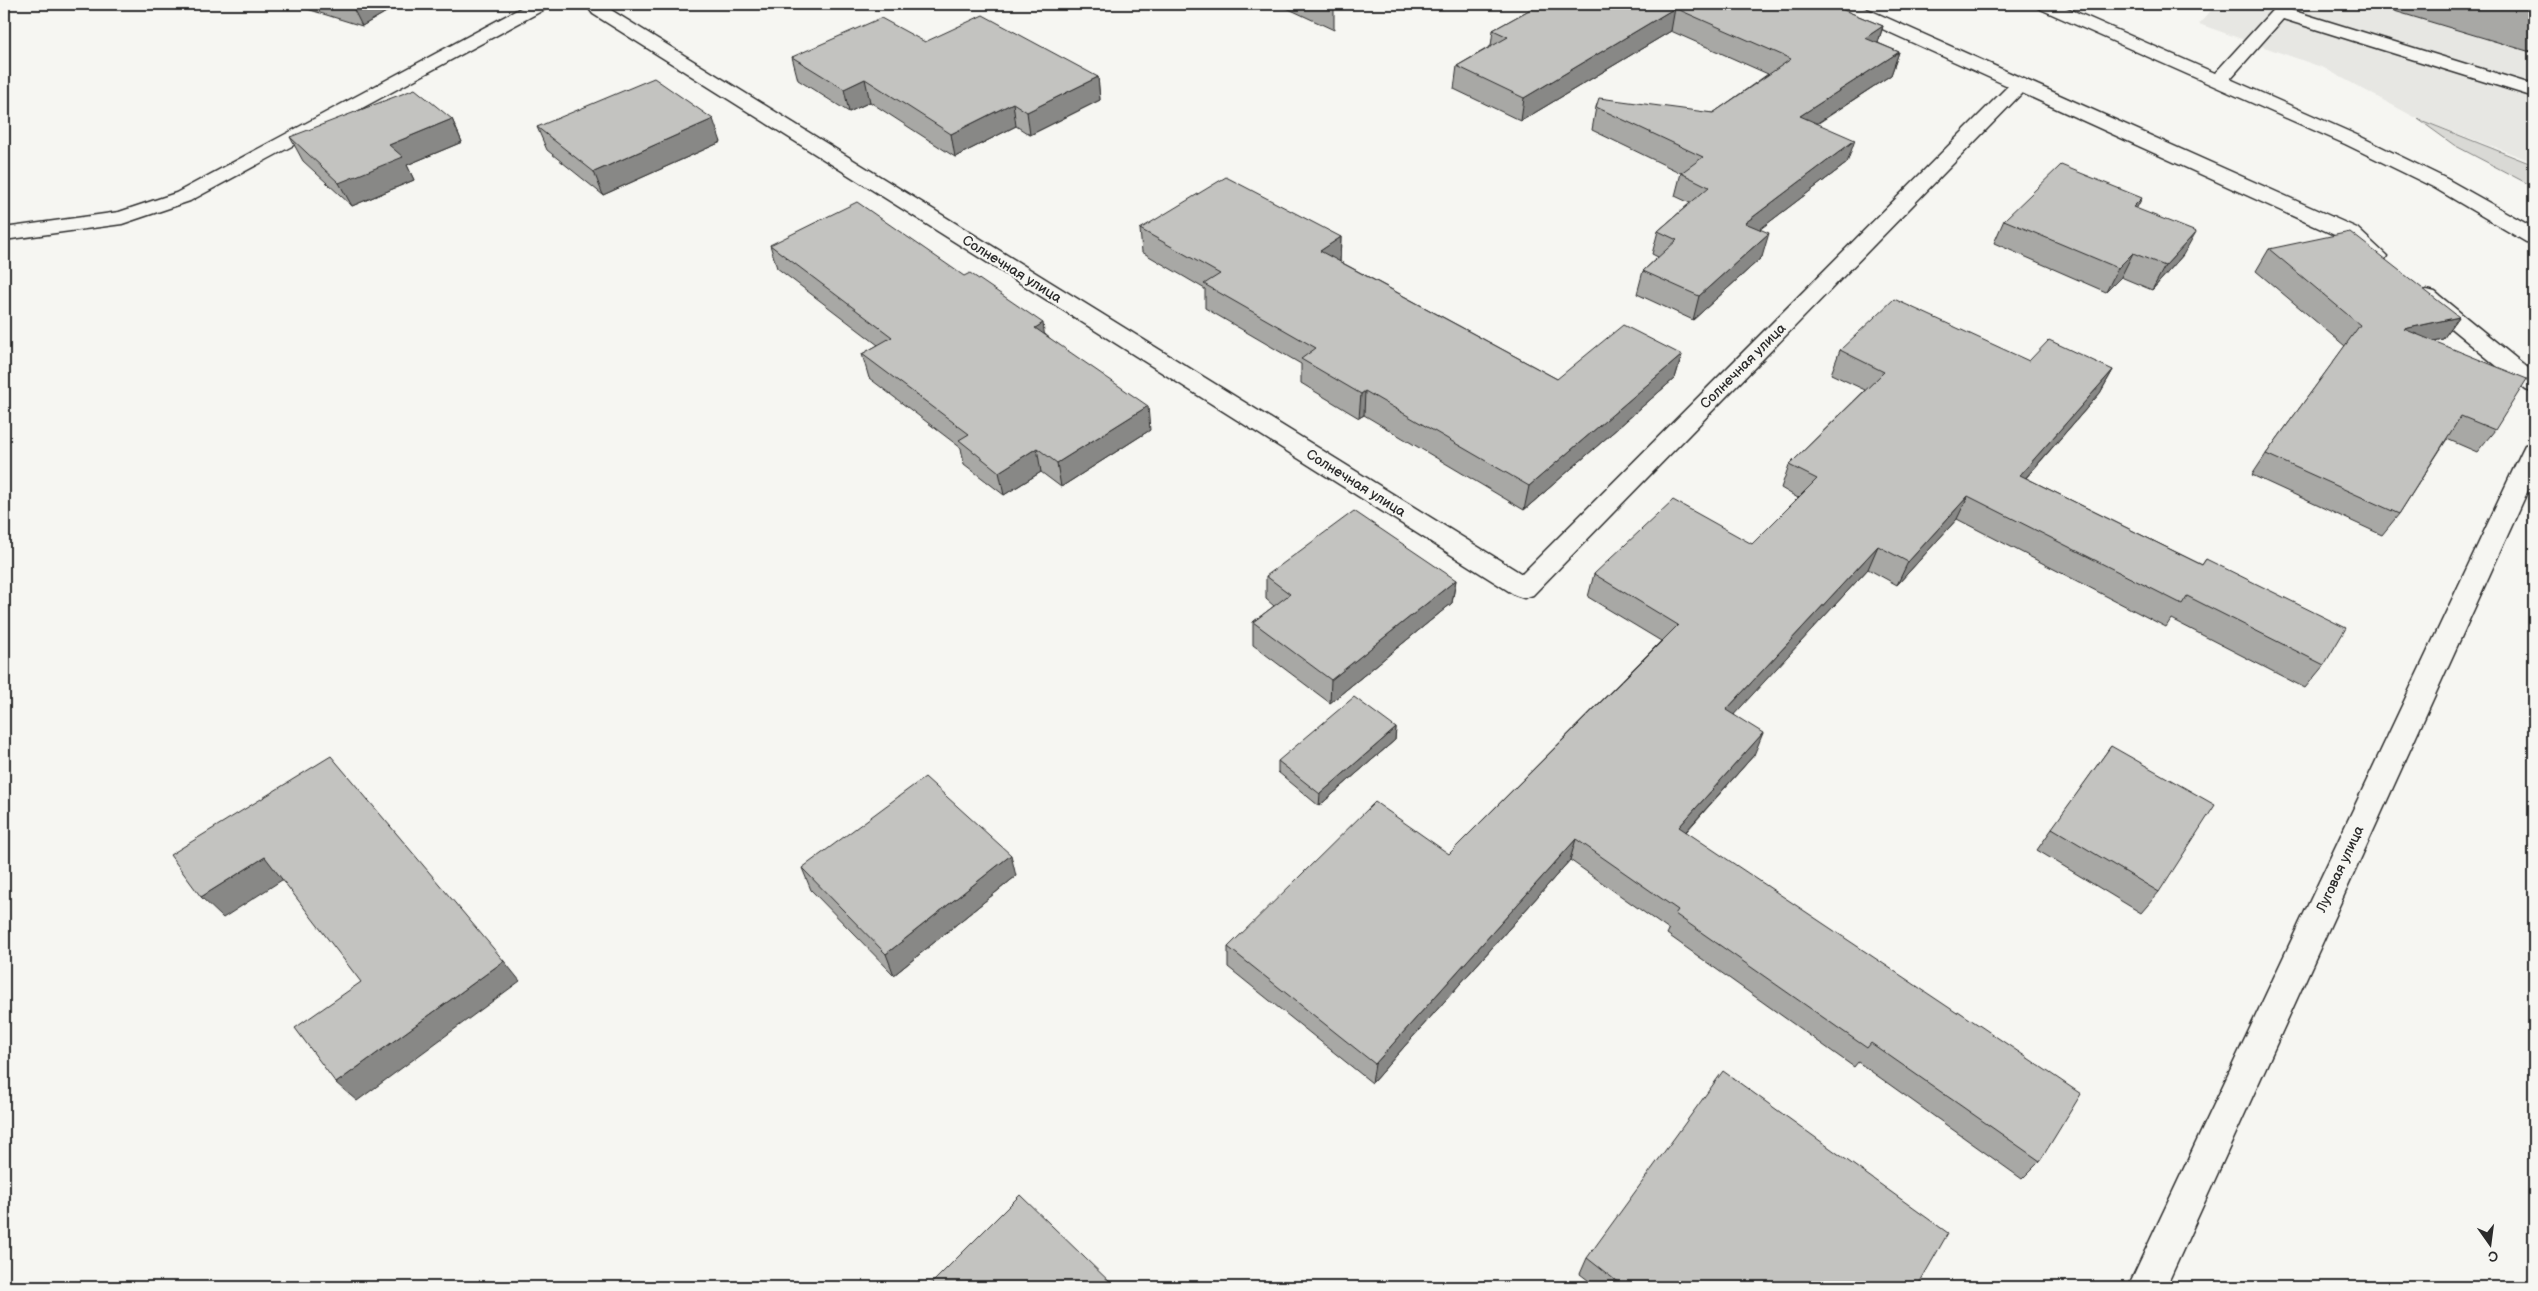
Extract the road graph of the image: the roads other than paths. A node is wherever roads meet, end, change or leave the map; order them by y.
1 (541, 4) edge
2 (608, 4) edge
3 (1842, 4) edge
4 (2044, 4) edge
5 (2283, 8) edge
6 (2218, 81) junction
7 (2019, 85) junction
8 (2534, 91) edge
9 (4, 234) edge
10 (2534, 237) edge
11 (2534, 385) edge
12 (2534, 451) edge
13 (2146, 1287) edge

1 - 9 street
2 - 7 street, Солнечная улица
3 - 7 street
4 - 6 street
5 - 6 street
5 - 8 street
6 - 10 street
7 - 11 street
12 - 13 street, Луговая улица

